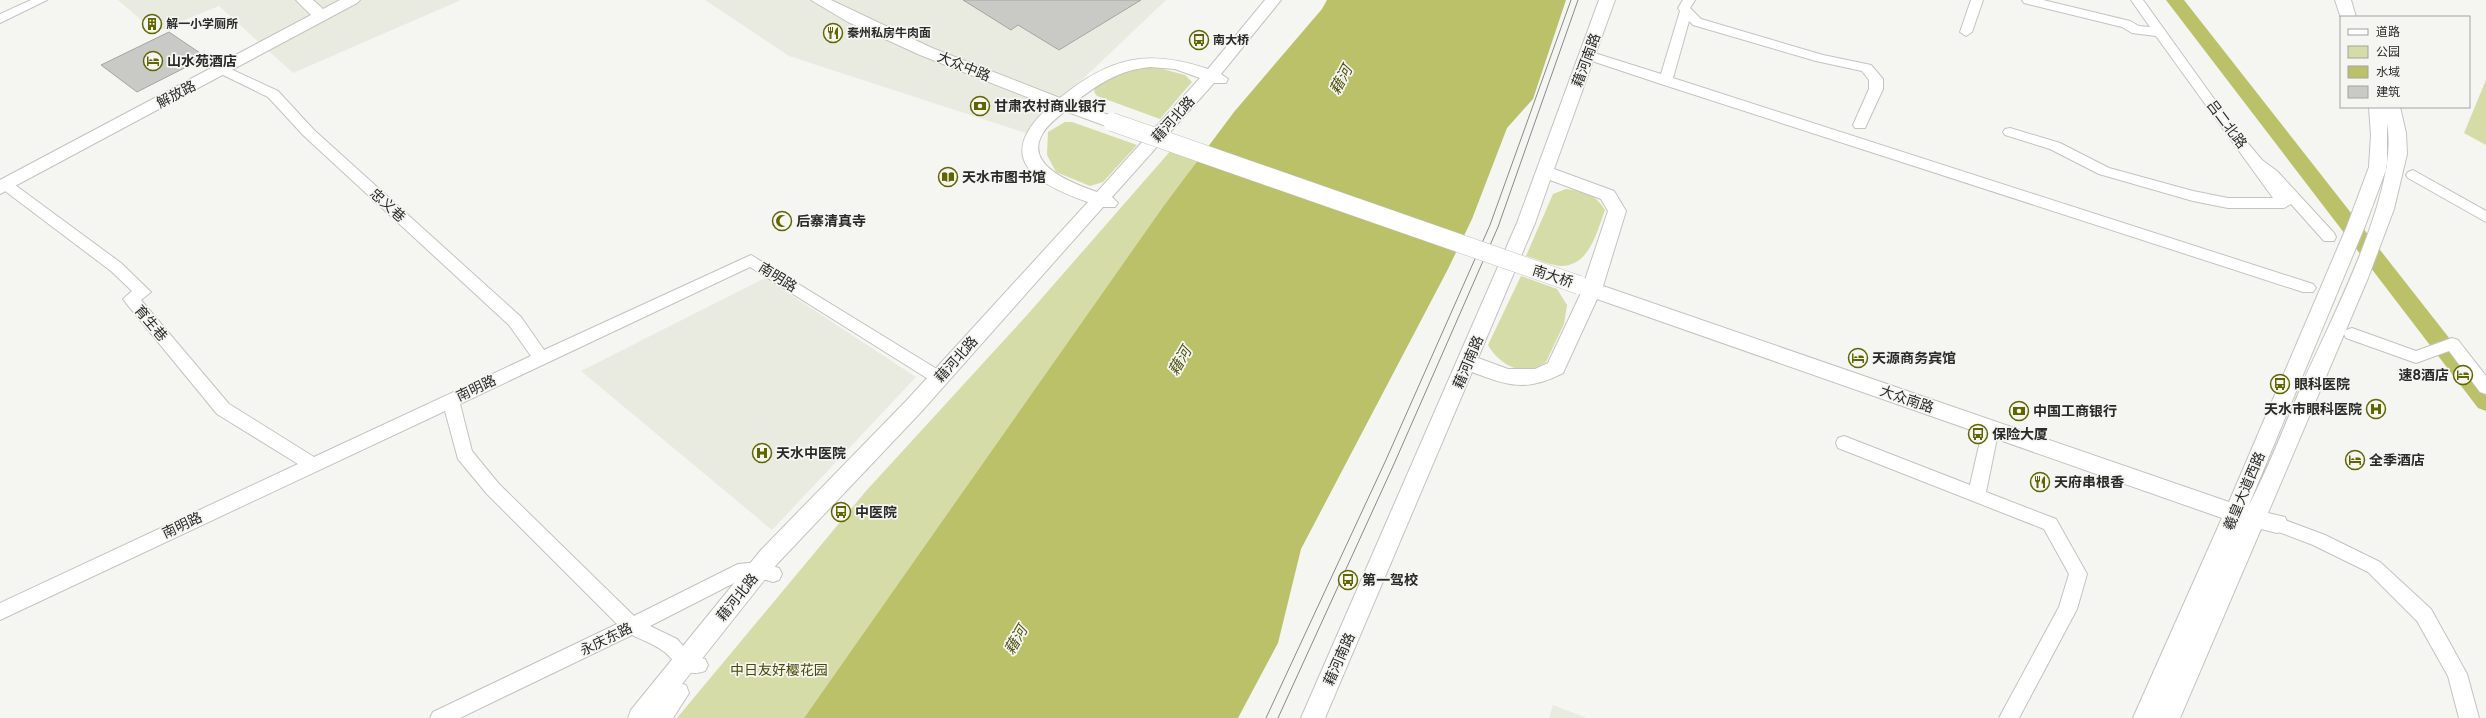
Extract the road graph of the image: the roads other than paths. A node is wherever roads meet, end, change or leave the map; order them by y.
1 (41, 0) edge
2 (304, 0) edge
3 (352, 0) edge
4 (819, 0) edge
5 (846, 0) edge
6 (1273, 0) edge
7 (1284, 0) edge
8 (1607, 0) edge
9 (1977, 0) edge
10 (2028, 0) edge
11 (2137, 0) edge
12 (2343, 0) edge
13 (2356, 0) edge
14 (1688, 5) edge
15 (321, 16) junction
16 (2348, 16) edge
17 (2361, 16) edge
18 (0, 19) edge
19 (1966, 32) dead end
20 (2159, 32) junction
21 (1588, 55) junction
22 (222, 69) junction
23 (1216, 77) junction
24 (1666, 81) junction
25 (1069, 100) junction
26 (2377, 108) edge
27 (2392, 108) edge
28 (1116, 117) joint
29 (1860, 126) dead end
30 (2010, 132) dead end
31 (2257, 163) junction
32 (1545, 172) junction
33 (2413, 175) dead end
34 (3, 187) edge
35 (1105, 202) junction
36 (2486, 217) edge
37 (2329, 237) dead end
38 (1585, 287) junction
39 (2308, 288) dead end
40 (2352, 334) dead end
41 (541, 358) junction
42 (1468, 362) junction
43 (939, 378) junction
44 (2486, 388) edge
45 (451, 400) junction
46 (1991, 428) junction
47 (1844, 443) dead end
48 (312, 465) junction
49 (1977, 495) junction
50 (2244, 515) junction
51 (2277, 524) joint
52 (766, 572) junction
53 (0, 612) edge
54 (632, 626) junction
55 (691, 663) junction
56 (440, 718) edge
57 (640, 718) edge
58 (658, 718) edge
59 (1313, 718) edge
60 (2009, 718) edge
61 (2145, 718) edge
62 (2168, 718) edge
63 (2469, 718) edge

1 - 18 street
2 - 15 main road
3 - 15 main road, 解放路
4 - 25 main road, 大众中路
5 - 25 main road, 大众中路
6 - 23 main road, 藉河北路
7 - 23 main road, 藉河北路
8 - 21 main road, 藉河南路
9 - 19 street
10 - 20 street
11 - 20 street, 吕二北路
12 - 16 main road
13 - 17 main road
14 - 24 street
14 - 29 street
15 - 22 main road, 解放路
20 - 31 street, 吕二北路
21 - 24 street
21 - 32 main road, 藉河南路
22 - 34 main road, 解放路
22 - 41 street, 忠义巷
23 - 25 main road
23 - 35 main road, 藉河北路
24 - 39 street
25 - 28 main road, 大众中路
25 - 35 main road
26 - 50 main road, 羲皇大道西路
27 - 50 main road, 羲皇大道西路
28 - 38 main road, 南大桥, bridge
30 - 31 street
31 - 37 street, 吕二北路
32 - 38 main road
32 - 42 main road, 藉河南路
33 - 36 street
34 - 48 street, 育生巷
35 - 43 main road, 藉河北路
35 - 52 main road, 藉河北路
38 - 42 main road
38 - 46 main road, 大众南路
40 - 44 street
41 - 43 street, 南明路
41 - 45 street, 南明路
42 - 59 main road, 藉河南路
43 - 52 main road, 藉河北路
45 - 48 street, 南明路
45 - 54 street
46 - 49 street
46 - 50 main road, 大众南路
47 - 49 street
48 - 53 street, 南明路
49 - 60 street
50 - 51 main road, 大众南路
50 - 61 main road, 羲皇大道西路
50 - 62 main road, 羲皇大道西路
51 - 63 street
52 - 54 street, 永庆东路
52 - 55 main road, 藉河北路
54 - 55 street
54 - 56 street, 永庆东路
55 - 57 main road, 藉河北路
55 - 58 main road, 藉河北路

